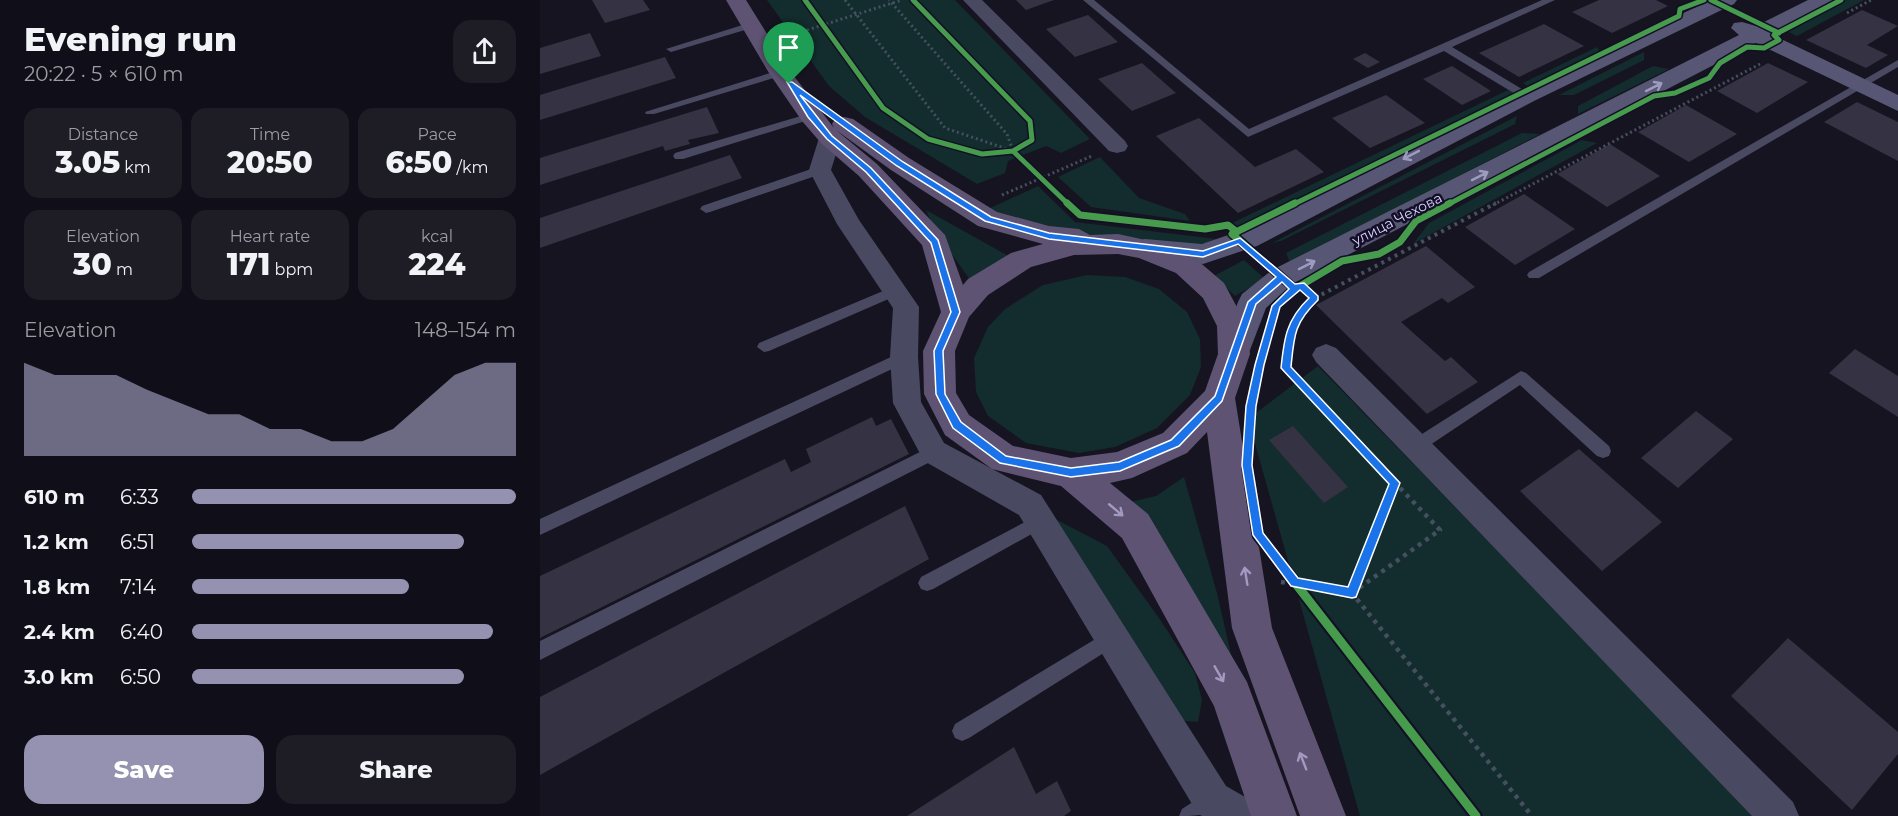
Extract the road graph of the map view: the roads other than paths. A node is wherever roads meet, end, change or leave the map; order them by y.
1 (736, 0) edge
2 (972, 0) edge
3 (1088, 0) edge
4 (1550, 0) edge
5 (1824, 0) edge
6 (1705, 4) edge
7 (752, 25) junction
8 (1757, 35) junction
9 (1445, 47) junction
10 (671, 50) dead end
11 (1898, 63) edge
12 (785, 79) junction
13 (1859, 85) junction
14 (1526, 96) junction
15 (1898, 104) edge
16 (650, 112) dead end
17 (820, 127) junction
18 (1117, 146) road end
19 (679, 156) dead end
20 (820, 170) junction
21 (706, 209) dead end
22 (1131, 246) junction
23 (1534, 275) dead end
24 (895, 291) junction
25 (956, 312) junction
26 (764, 347) dead end
27 (1234, 354) junction
28 (1326, 355) dead end
29 (904, 357) junction
30 (1219, 399) junction
31 (1416, 447) junction
32 (1603, 451) dead end
33 (934, 452) junction
34 (1071, 473) junction
35 (1040, 521) junction
36 (540, 527) edge
37 (927, 583) dead end
38 (1112, 638) junction
39 (540, 651) edge
40 (962, 731) dead end
41 (1200, 808) edge
42 (1240, 816) edge
43 (1274, 816) edge
44 (1323, 816) edge
45 (1779, 816) edge

1 - 7 main road
2 - 18 street
3 - 9 lane
4 - 9 lane
5 - 8 main road, улица Чехова
6 - 8 main road
6 - 14 main road
7 - 10 lane
7 - 12 main road
8 - 13 main road
27 -> 8 main road, улица Чехова
9 - 14 lane
11 - 13 lane
12 - 16 lane
12 - 17 main road
12 - 22 main road
13 - 15 main road
13 - 23 lane
14 -> 22 main road
17 - 19 lane
17 - 20 street
17 - 25 main road
20 - 21 lane
20 - 24 street
22 - 25 main road
22 - 27 main road
24 - 26 lane
24 - 29 street
25 - 34 main road
27 - 30 main road
28 - 31 street
29 - 33 street
29 - 36 lane
30 - 34 main road
44 -> 30 main road
31 - 32 lane
31 - 45 street
33 - 35 street
33 - 39 lane
34 -> 43 main road
35 - 37 lane
35 - 38 street
38 - 40 lane
38 - 41 street
41 - 42 street

